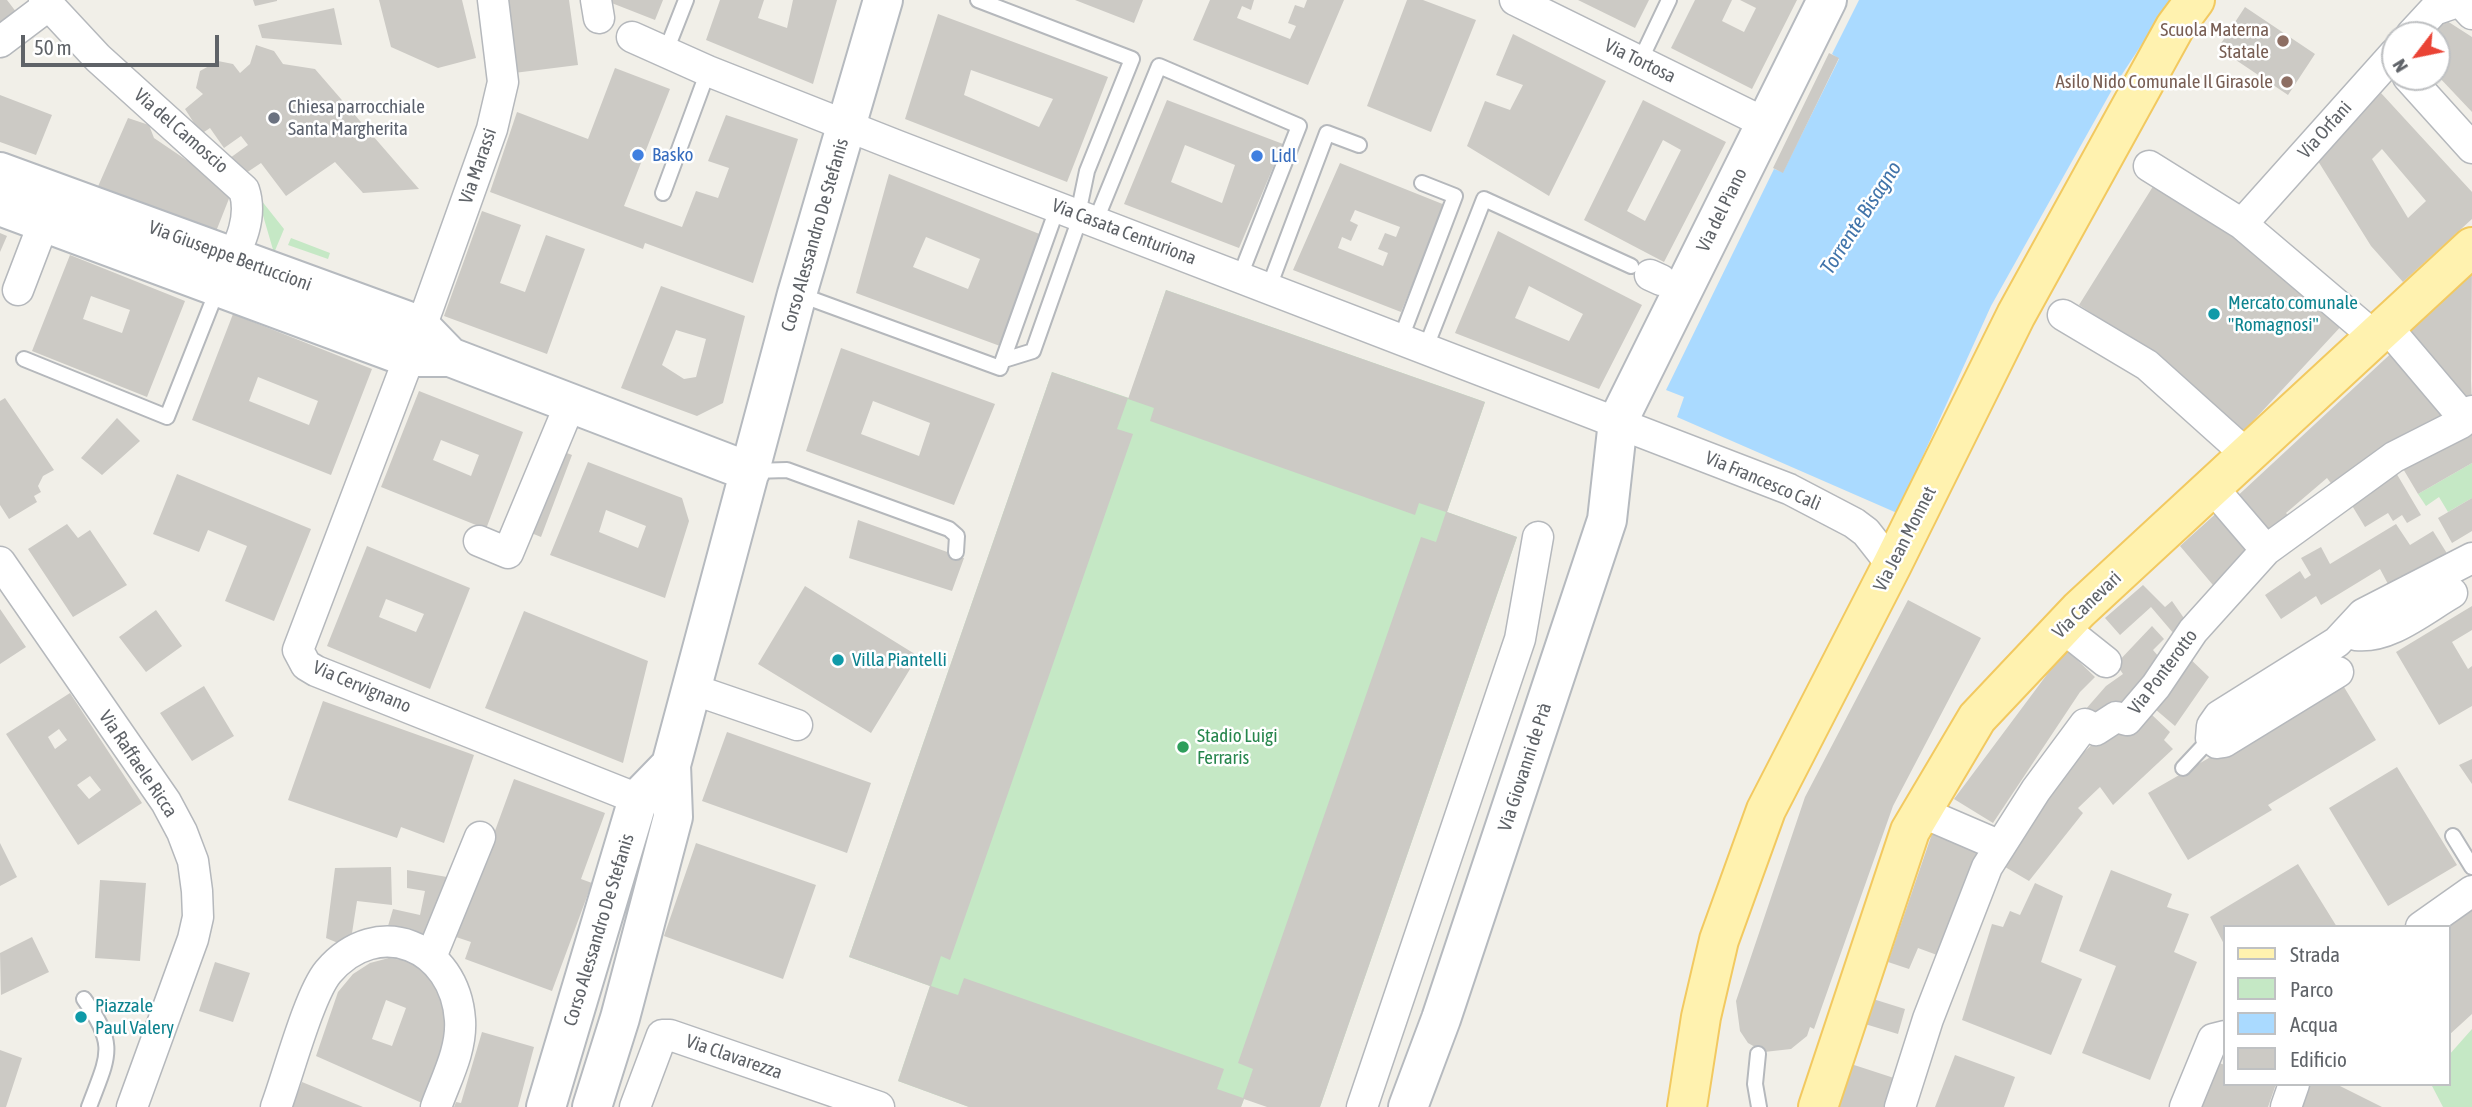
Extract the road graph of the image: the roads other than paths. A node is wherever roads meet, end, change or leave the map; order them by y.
1 (493, 0) edge
2 (687, 0) edge
3 (883, 0) edge
4 (978, 0) edge
5 (1669, 0) edge
6 (1827, 0) edge
7 (2195, 0) edge
8 (1518, 1) edge
9 (46, 3) edge
10 (2466, 7) edge
11 (2426, 21) edge
12 (632, 37) dead end
13 (0, 42) edge
14 (666, 51) junction
15 (1640, 61) junction
16 (708, 71) junction
17 (2381, 76) edge
18 (2427, 91) edge
19 (1765, 123) junction
20 (846, 125) junction
21 (1359, 145) dead end
22 (2472, 148) edge
23 (2148, 166) dead end
24 (0, 172) edge
25 (1422, 183) dead end
26 (663, 193) dead end
27 (0, 206) edge
28 (1078, 214) junction
29 (2250, 214) junction
30 (44, 222) junction
31 (2472, 247) edge
32 (273, 260) dead end
33 (230, 263) junction
34 (1647, 274) dead end
35 (1240, 276) junction
36 (1269, 287) junction
37 (18, 290) dead end
38 (797, 294) junction
39 (2063, 315) dead end
40 (2361, 325) dead end
41 (2392, 333) dead end
42 (413, 341) junction
43 (1413, 343) junction
44 (24, 359) dead end
45 (1004, 360) junction
46 (571, 402) junction
47 (2468, 419) edge
48 (1618, 421) junction
49 (2235, 444) dead end
50 (750, 472) junction
51 (2212, 487) junction
52 (1538, 537) dead end
53 (479, 541) dead end
54 (2266, 550) junction
55 (956, 552) dead end
56 (2472, 558) edge
57 (0, 562) edge
58 (1892, 565) junction
59 (2452, 593) dead end
60 (2062, 627) junction
61 (2351, 629) junction
62 (2106, 662) dead end
63 (2339, 672) dead end
64 (692, 689) junction
65 (797, 725) dead end
66 (2211, 738) junction
67 (671, 765) junction
68 (2183, 768) dead end
69 (638, 800) junction
70 (1919, 811) junction
71 (480, 836) dead end
72 (2452, 836) dead end
73 (1998, 845) junction
74 (2472, 867) edge
75 (2472, 891) edge
76 (2424, 925) edge
77 (432, 957) junction
78 (84, 999) dead end
79 (2224, 1036) edge
80 (1758, 1054) dead end
81 (2293, 1086) edge
82 (89, 1107) edge
83 (132, 1107) edge
84 (276, 1107) edge
85 (436, 1107) edge
86 (546, 1107) edge
87 (592, 1107) edge
88 (635, 1107) edge
89 (879, 1107) edge
90 (1362, 1107) edge
91 (1408, 1107) edge
92 (1687, 1107) edge
93 (1759, 1107) edge
94 (1818, 1107) edge
95 (1900, 1107) edge
96 (2185, 1107) edge
97 (2286, 1107) edge

1 - 42 street, Via Marassi
2 - 14 lane
3 - 20 street, Corso Alessandro De Stefanis
4 - 28 lane
5 - 15 lane
6 - 19 street, Via del Piano
7 - 58 main road, Via Jean Monnet
8 - 15 street, Via Tortosa
9 - 13 street
9 - 33 street, Via del Camoscio
10 - 11 street, Via Orfani
12 - 14 street, Via Casata Centuriona
14 - 16 street, Via Casata Centuriona
15 - 19 street, Via Tortosa
16 - 20 street, Via Casata Centuriona
16 - 26 lane
17 - 29 street, Via Orfani
18 - 22 street
19 - 48 street, Via del Piano
20 - 28 street, Via Casata Centuriona
20 - 38 street, Corso Alessandro De Stefanis
21 - 36 lane
23 - 29 street
24 - 33 street, Via Giuseppe Bertuccioni
25 - 43 lane
27 - 30 street, Via Giuseppe Bertuccioni
28 - 35 street, Via Casata Centuriona
28 - 35 lane
28 - 45 lane
28 - 45 lane
29 - 40 street
30 - 33 street, Via Giuseppe Bertuccioni
30 - 37 street
31 - 51 main road, Via Canevari
32 - 33 lane
33 - 42 street, Via Giuseppe Bertuccioni
33 - 44 lane, Via Giuseppe Bertuccioni
34 - 43 lane
35 - 36 street, Via Casata Centuriona
36 - 43 street, Via Casata Centuriona
38 - 45 lane
38 - 50 street, Corso Alessandro De Stefanis
39 - 49 street
41 - 47 street
42 - 46 street, Via Giuseppe Bertuccioni
42 - 69 street, Via Cervignano
43 - 48 street, Via Casata Centuriona
46 - 50 street, Via Giuseppe Bertuccioni
46 - 53 street
47 - 54 street, Via Ponterotto
48 - 58 street, Via Francesco Calì
48 - 91 street, Via Giovanni de Prà
50 - 55 lane
50 - 64 street, Corso Alessandro De Stefanis
51 - 54 street
51 - 60 main road, Via Canevari
52 - 90 street
54 - 73 street, Via Ponterotto
56 - 61 street
57 - 83 street, Via Raffaele Ricca
58 - 92 main road, Via Jean Monnet
59 - 61 street
60 - 62 street
60 - 70 main road, Via Canevari
61 - 66 street
63 - 66 street
64 - 65 street
64 - 67 street, Corso Alessandro De Stefanis
66 - 68 lane
67 - 69 street, Corso Alessandro De Stefanis
67 - 87 street, Corso Alessandro De Stefanis
69 - 86 street, Corso Alessandro De Stefanis
70 - 73 street
70 - 94 main road, Via Canevari
71 - 77 street
72 - 74 lane
73 - 95 street, Via Ponterotto
75 - 76 street
77 - 84 street
77 - 85 street
78 - 82 lane
79 - 96 street
80 - 93 lane
81 - 97 street
88 - 89 street, Via Clavarezza

